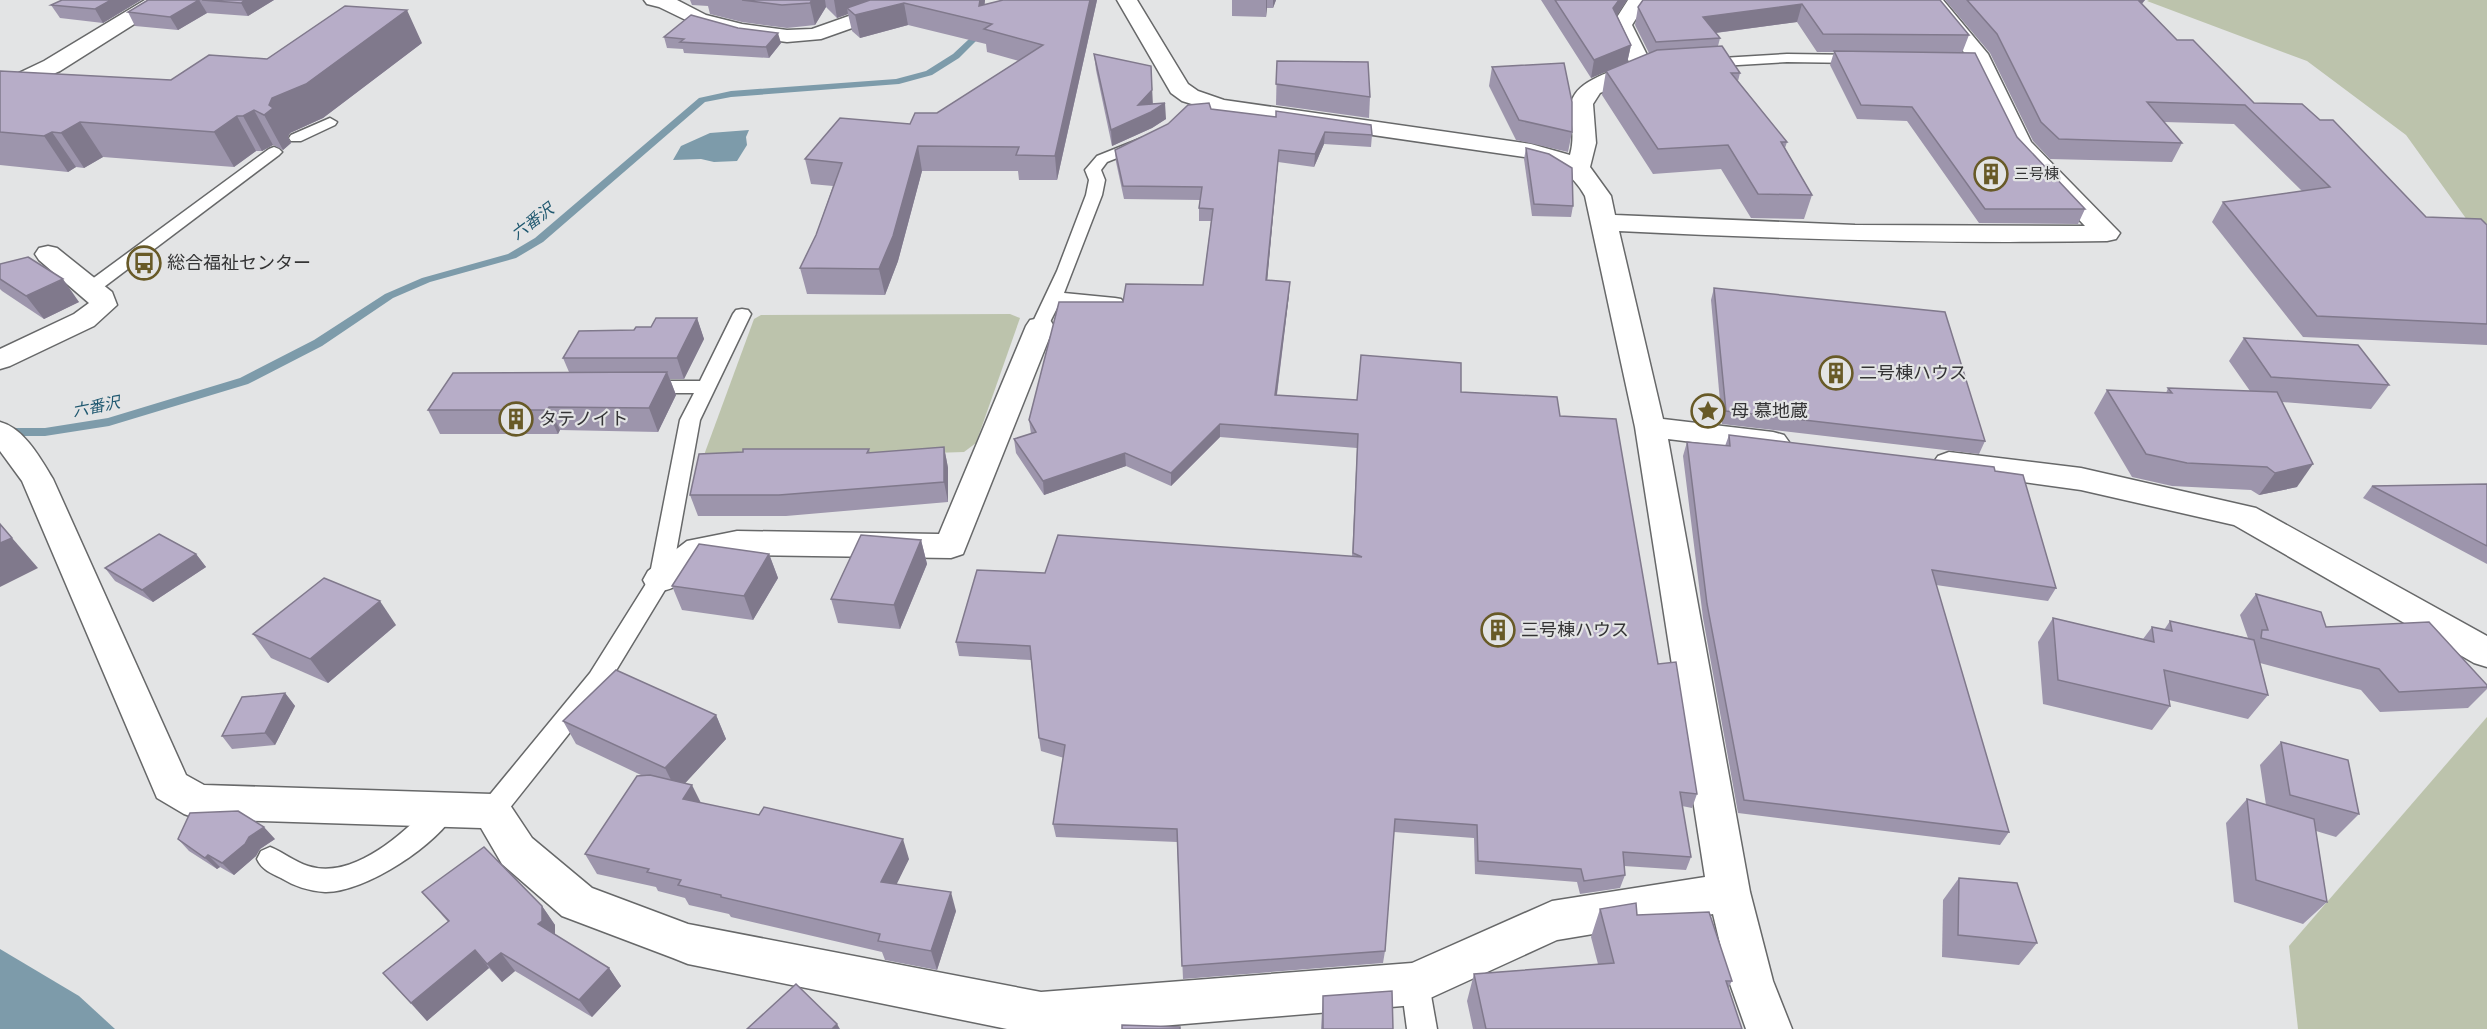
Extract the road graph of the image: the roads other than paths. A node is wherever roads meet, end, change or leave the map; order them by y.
1 (159, 0) edge
2 (654, 0) edge
3 (913, 0) edge
4 (1127, 0) edge
5 (1638, 0) edge
6 (1932, 0) edge
7 (1878, 59) edge
8 (1687, 64) edge
9 (0, 90) edge
10 (330, 122) dead end
11 (296, 138) dead end
12 (1153, 138) edge
13 (274, 152) dead end
14 (1578, 166) junction
15 (1603, 222) junction
16 (48, 254) dead end
17 (90, 290) junction
18 (1054, 298) junction
19 (1115, 303) edge
20 (742, 314) dead end
21 (1040, 326) joint
22 (0, 360) edge
23 (633, 387) edge
24 (705, 387) junction
25 (1650, 427) junction
26 (10, 443) edge
27 (1801, 445) edge
28 (1918, 459) edge
29 (660, 580) junction
30 (2487, 653) edge
31 (444, 809) junction
32 (492, 811) junction
33 (270, 859) dead end
34 (1729, 892) junction
35 (1415, 984) junction
36 (1422, 1029) edge
37 (1769, 1029) edge

1 - 9 street
2 - 3 street
4 - 14 street
5 - 14 street
6 - 15 street
7 - 8 lane
10 - 11 lane
12 - 18 lane
13 - 17 lane
14 - 15 street
15 - 25 street
16 - 17 street
17 - 22 street
18 - 19 lane
18 - 21 lane
20 - 24 lane
21 - 29 street
23 - 24 lane
24 - 29 lane
25 - 27 street
25 - 34 street
26 - 31 street
28 - 30 street
29 - 32 lane
31 - 32 street
31 - 33 lane
32 - 35 street
34 - 35 street
34 - 37 street
35 - 36 lane

